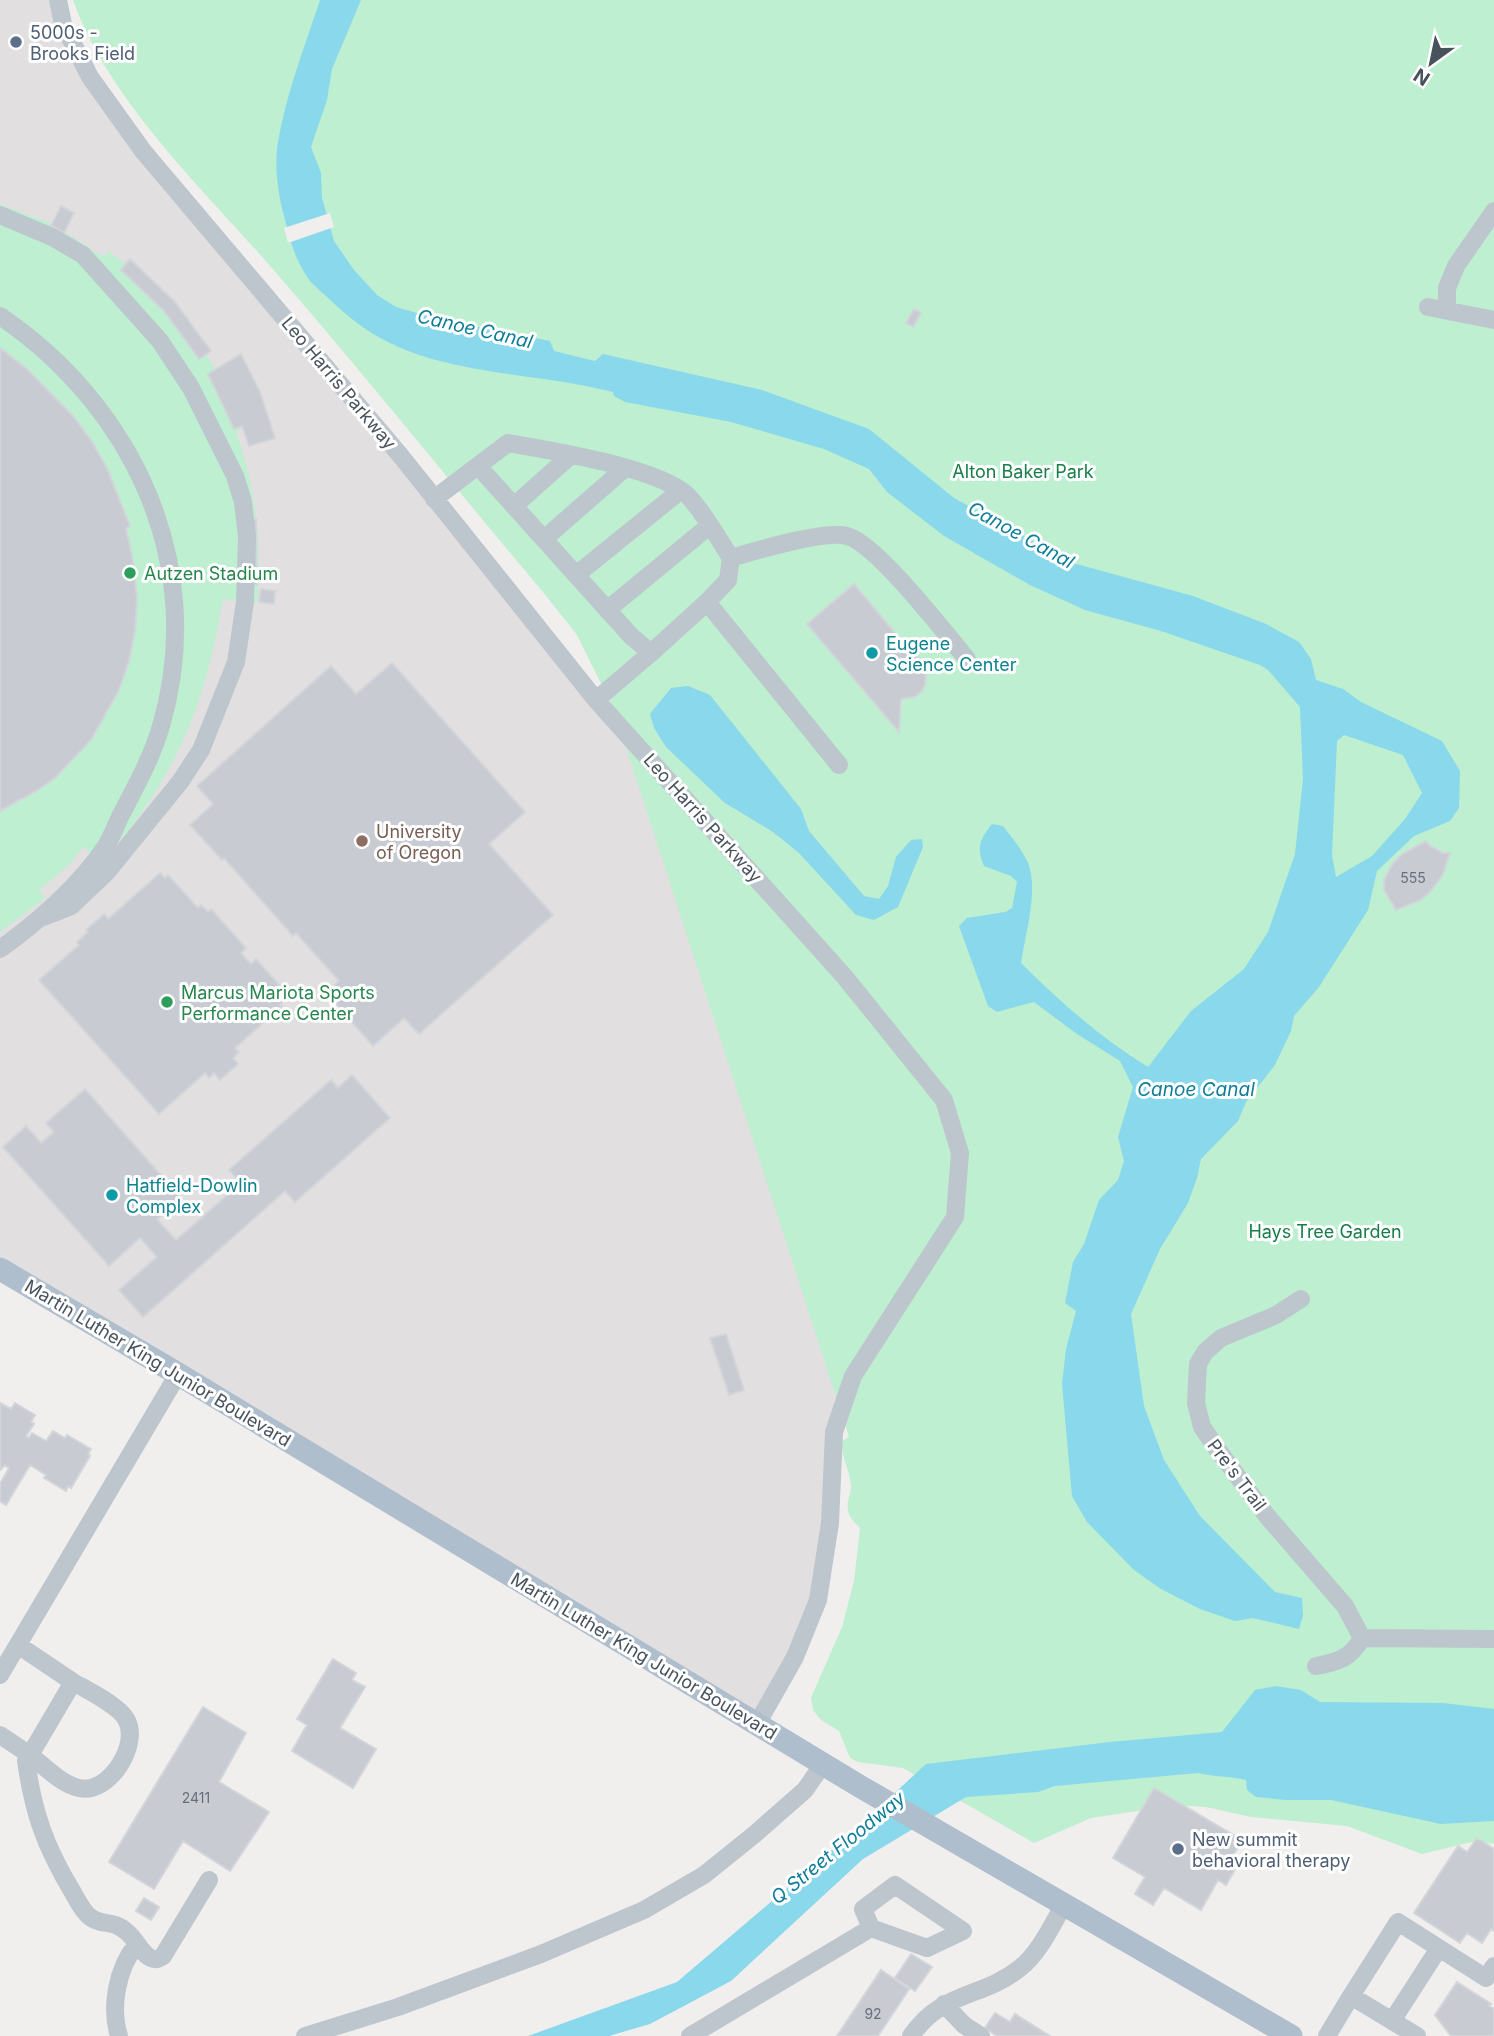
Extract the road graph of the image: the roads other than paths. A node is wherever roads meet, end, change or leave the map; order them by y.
1 (58, 0) edge
2 (1494, 211) edge
3 (0, 215) edge
4 (1428, 307) dead end
5 (1447, 309) junction
6 (0, 316) edge
7 (1494, 320) edge
8 (571, 455) junction
9 (478, 466) junction
10 (625, 469) junction
11 (680, 491) junction
12 (434, 499) junction
13 (514, 506) junction
14 (709, 526) junction
15 (544, 540) junction
16 (731, 558) junction
17 (576, 575) junction
18 (707, 602) junction
19 (607, 610) junction
20 (651, 653) junction
21 (967, 659) dead end
22 (596, 700) junction
23 (839, 765) dead end
24 (43, 917) junction
25 (8, 935) edge
26 (0, 949) edge
27 (0, 1269) edge
28 (1301, 1299) dead end
29 (178, 1374) junction
30 (1362, 1638) junction
31 (1494, 1639) edge
32 (18, 1645) junction
33 (1316, 1666) dead end
34 (0, 1675) edge
35 (73, 1682) junction
36 (757, 1724) junction
37 (0, 1735) edge
38 (30, 1755) junction
39 (823, 1765) junction
40 (209, 1880) dead end
41 (1063, 1906) junction
42 (871, 1928) junction
43 (137, 1944) junction
44 (1439, 1948) junction
45 (1494, 1966) edge
46 (1351, 1996) junction
47 (944, 2004) junction
48 (1392, 2021) junction
49 (119, 2036) edge
50 (305, 2036) edge
51 (690, 2036) edge
52 (911, 2036) edge
53 (981, 2036) edge
54 (1291, 2036) edge
55 (1327, 2036) edge
56 (1417, 2036) edge

1 - 12 street, Leo Harris Parkway
2 - 5 street
3 - 24 street
4 - 5 street
5 - 7 street
6 - 24 street
8 - 9 street
8 - 10 street
8 - 13 street
9 - 12 street
9 - 13 street
10 - 11 street
10 - 15 street
11 - 14 street
11 - 17 street
12 - 22 street, Leo Harris Parkway
13 - 15 street
14 - 16 street
14 - 19 street
15 - 17 street
16 - 18 street
16 - 21 street
17 - 19 street
18 - 20 street
18 - 23 street
19 - 20 street
20 - 22 street
22 - 36 street, Leo Harris Parkway
24 - 25 street
25 - 26 street
27 - 29 main road, Martin Luther King Junior Boulevard
28 - 30 street, Pre's Trail
29 - 32 street
29 - 36 main road, Martin Luther King Junior Boulevard
30 - 31 street
30 - 33 street
32 - 34 street
32 - 35 street
35 - 38 street
35 - 38 street
36 - 39 main road, Martin Luther King Junior Boulevard
37 - 38 street
38 - 43 street
39 - 41 main road, Martin Luther King Junior Boulevard
39 - 50 street
40 - 43 street
41 - 47 street
41 - 54 main road, Martin Luther King Junior Boulevard
42 - 42 street
42 - 51 street
43 - 49 street
44 - 45 street
44 - 46 street
44 - 48 street
46 - 48 street
46 - 55 street
47 - 52 street
47 - 53 street
48 - 56 street

